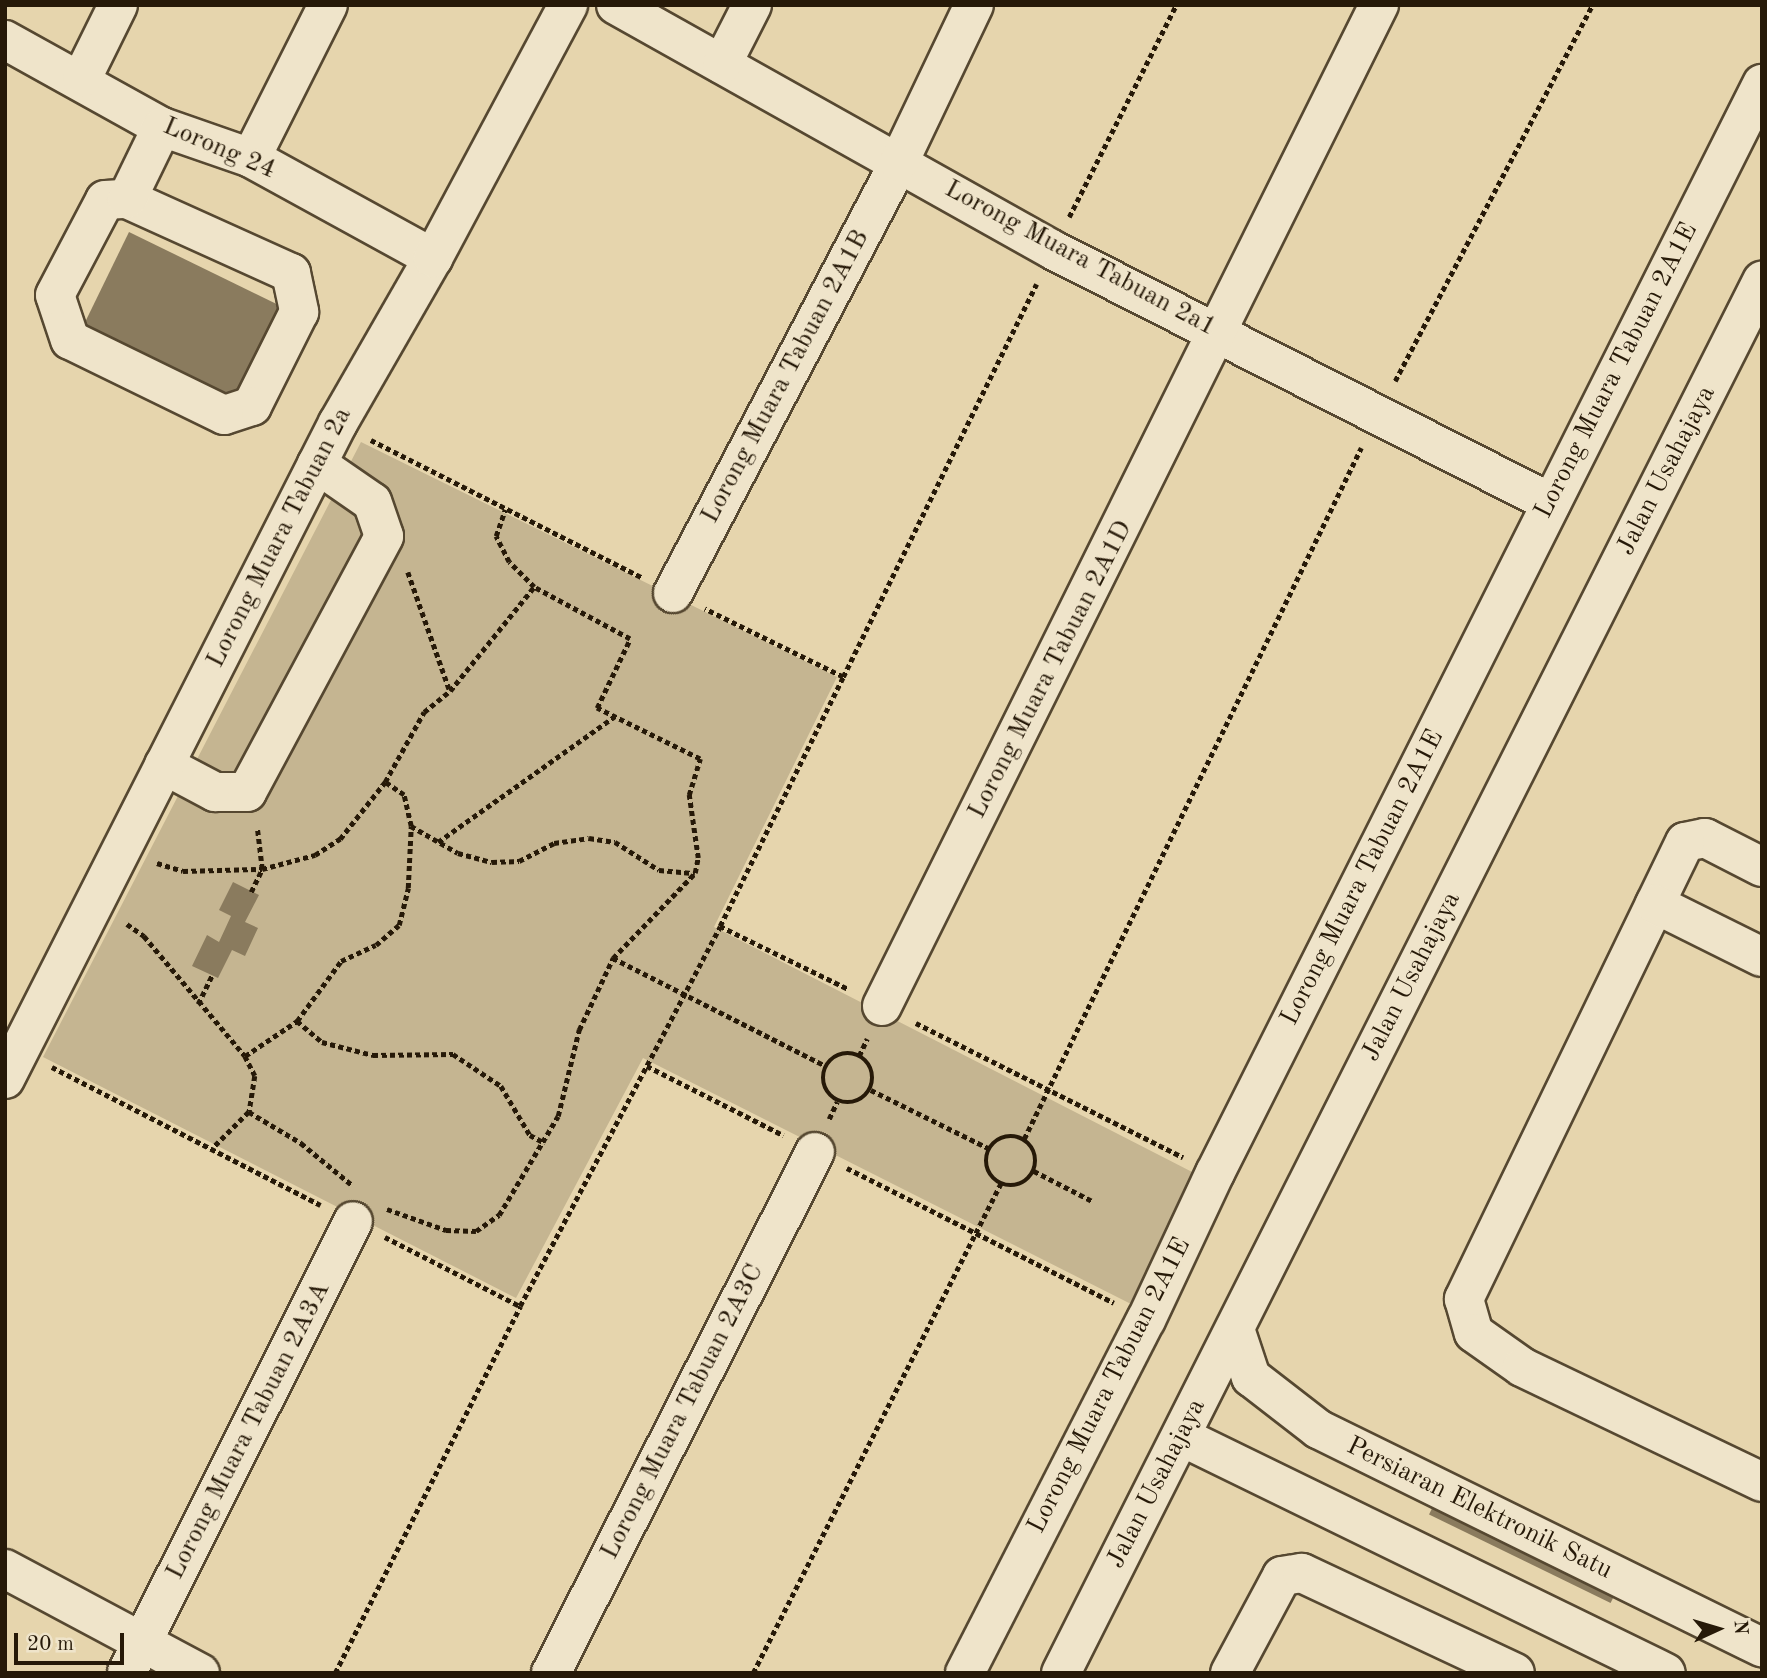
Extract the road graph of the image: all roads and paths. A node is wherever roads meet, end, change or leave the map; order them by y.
1 (118, 5) edge
2 (328, 5) edge
3 (568, 5) edge
4 (616, 5) edge
5 (752, 5) edge
6 (974, 5) edge
7 (1176, 5) edge
8 (1379, 5) edge
9 (1592, 5) edge
10 (5, 40) edge
11 (722, 64) junction
12 (82, 78) junction
13 (1762, 84) edge
14 (162, 127) junction
15 (251, 158) junction
16 (899, 162) junction
17 (127, 199) junction
18 (1053, 250) junction
19 (433, 258) junction
20 (1762, 281) edge
21 (1220, 333) junction
22 (1377, 414) junction
23 (338, 423) junction
24 (317, 464) junction
25 (1551, 503) junction
26 (505, 510) junction
27 (384, 536) junction
28 (534, 587) junction
29 (673, 593) junction
30 (844, 677) junction
31 (450, 691) junction
32 (614, 717) junction
33 (164, 765) junction
34 (385, 782) junction
35 (247, 792) junction
36 (411, 826) junction
37 (438, 842) junction
38 (150, 861) dead end
39 (1762, 867) edge
40 (262, 869) junction
41 (695, 873) junction
42 (251, 892) dead end
43 (1655, 904) junction
44 (118, 917) dead end
45 (720, 926) junction
46 (1762, 957) edge
47 (613, 958) junction
48 (212, 975) dead end
49 (681, 996) junction
50 (198, 1004) junction
51 (882, 1006) junction
52 (297, 1021) junction
53 (246, 1056) junction
54 (12, 1065) edge
55 (647, 1066) junction
56 (826, 1066) junction
57 (871, 1090) junction
58 (1050, 1091) junction
59 (249, 1112) junction
60 (1024, 1139) junction
61 (545, 1143) junction
62 (213, 1149) junction
63 (990, 1149) junction
64 (815, 1152) junction
65 (1034, 1171) junction
66 (1215, 1173) junction
67 (1000, 1183) junction
68 (1092, 1201) dead end
69 (361, 1203) junction
70 (977, 1232) junction
71 (520, 1306) junction
72 (1146, 1320) junction
73 (1235, 1329) junction
74 (1182, 1437) junction
75 (1762, 1482) edge
76 (5, 1569) edge
77 (1762, 1647) edge
78 (136, 1657) edge
79 (200, 1673) edge
80 (335, 1673) edge
81 (551, 1673) edge
82 (753, 1673) edge
83 (965, 1673) edge
84 (1061, 1673) edge
85 (1230, 1673) edge
86 (1515, 1673) edge
87 (1667, 1673) edge

1 - 12 street
2 - 15 street
3 - 19 street, Lorong Muara Tabuan 2a
4 - 11 street, Lorong Muara Tabuan 2a1
5 - 11 street
6 - 16 street, Lorong Muara Tabuan 2A1B
7 - 18 path
8 - 21 street, Lorong Muara Tabuan 2A1D
9 - 22 path
10 - 12 street, Lorong 24
11 - 16 street, Lorong Muara Tabuan 2a1
12 - 14 street, Lorong 24
13 - 25 street, Lorong Muara Tabuan 2A1E
14 - 15 street, Lorong 24
14 - 17 street
15 - 19 street, Lorong 24
16 - 18 street, Lorong Muara Tabuan 2a1
16 - 29 street, Lorong Muara Tabuan 2A1B
17 - 17 street
18 - 21 street, Lorong Muara Tabuan 2a1
18 - 30 path
19 - 23 street, Lorong Muara Tabuan 2a
20 - 73 street, Jalan Usahajaya
21 - 22 street, Lorong Muara Tabuan 2a1
21 - 51 street, Lorong Muara Tabuan 2A1D
22 - 25 street, Lorong Muara Tabuan 2a1
22 - 58 path
23 - 24 street, Lorong Muara Tabuan 2a
23 - 26 path
24 - 27 street
24 - 33 street, Lorong Muara Tabuan 2a
25 - 66 street, Lorong Muara Tabuan 2A1E
26 - 28 path
26 - 29 path
27 - 31 path
27 - 35 street
28 - 31 path
28 - 32 path
29 - 30 path
30 - 45 path
31 - 34 path
32 - 37 path
32 - 41 path
33 - 35 street
33 - 54 street, Lorong Muara Tabuan 2a
34 - 36 path
34 - 40 path
35 - 40 path
36 - 37 path
36 - 52 path
37 - 41 path
38 - 40 path
39 - 43 street
40 - 42 path
41 - 47 path
43 - 46 street
43 - 75 street
44 - 50 path
45 - 49 path
45 - 51 path
47 - 49 path
47 - 61 path
48 - 50 path
49 - 55 path
49 - 56 path
50 - 53 path
51 - 58 path
52 - 53 path
52 - 61 path
53 - 59 path
54 - 62 path
55 - 64 path
55 - 71 path
56 - 57 path
56 - 57 path
57 - 63 path
58 - 60 path
58 - 66 path
59 - 62 path
59 - 69 path
60 - 63 path
60 - 65 path
61 - 69 path
62 - 69 path
63 - 67 path
64 - 70 path
64 - 81 street, Lorong Muara Tabuan 2A3C
65 - 67 path
65 - 68 path
66 - 72 street, Lorong Muara Tabuan 2A1E
67 - 70 path
69 - 71 path
69 - 78 street, Lorong Muara Tabuan 2A3A
70 - 72 path
70 - 82 path
71 - 80 path
72 - 83 street, Lorong Muara Tabuan 2A1E
73 - 74 street, Jalan Usahajaya
73 - 77 street, Persiaran Elektronik Satu
74 - 84 street, Jalan Usahajaya
74 - 87 street
76 - 78 street
78 - 79 street
85 - 86 street

